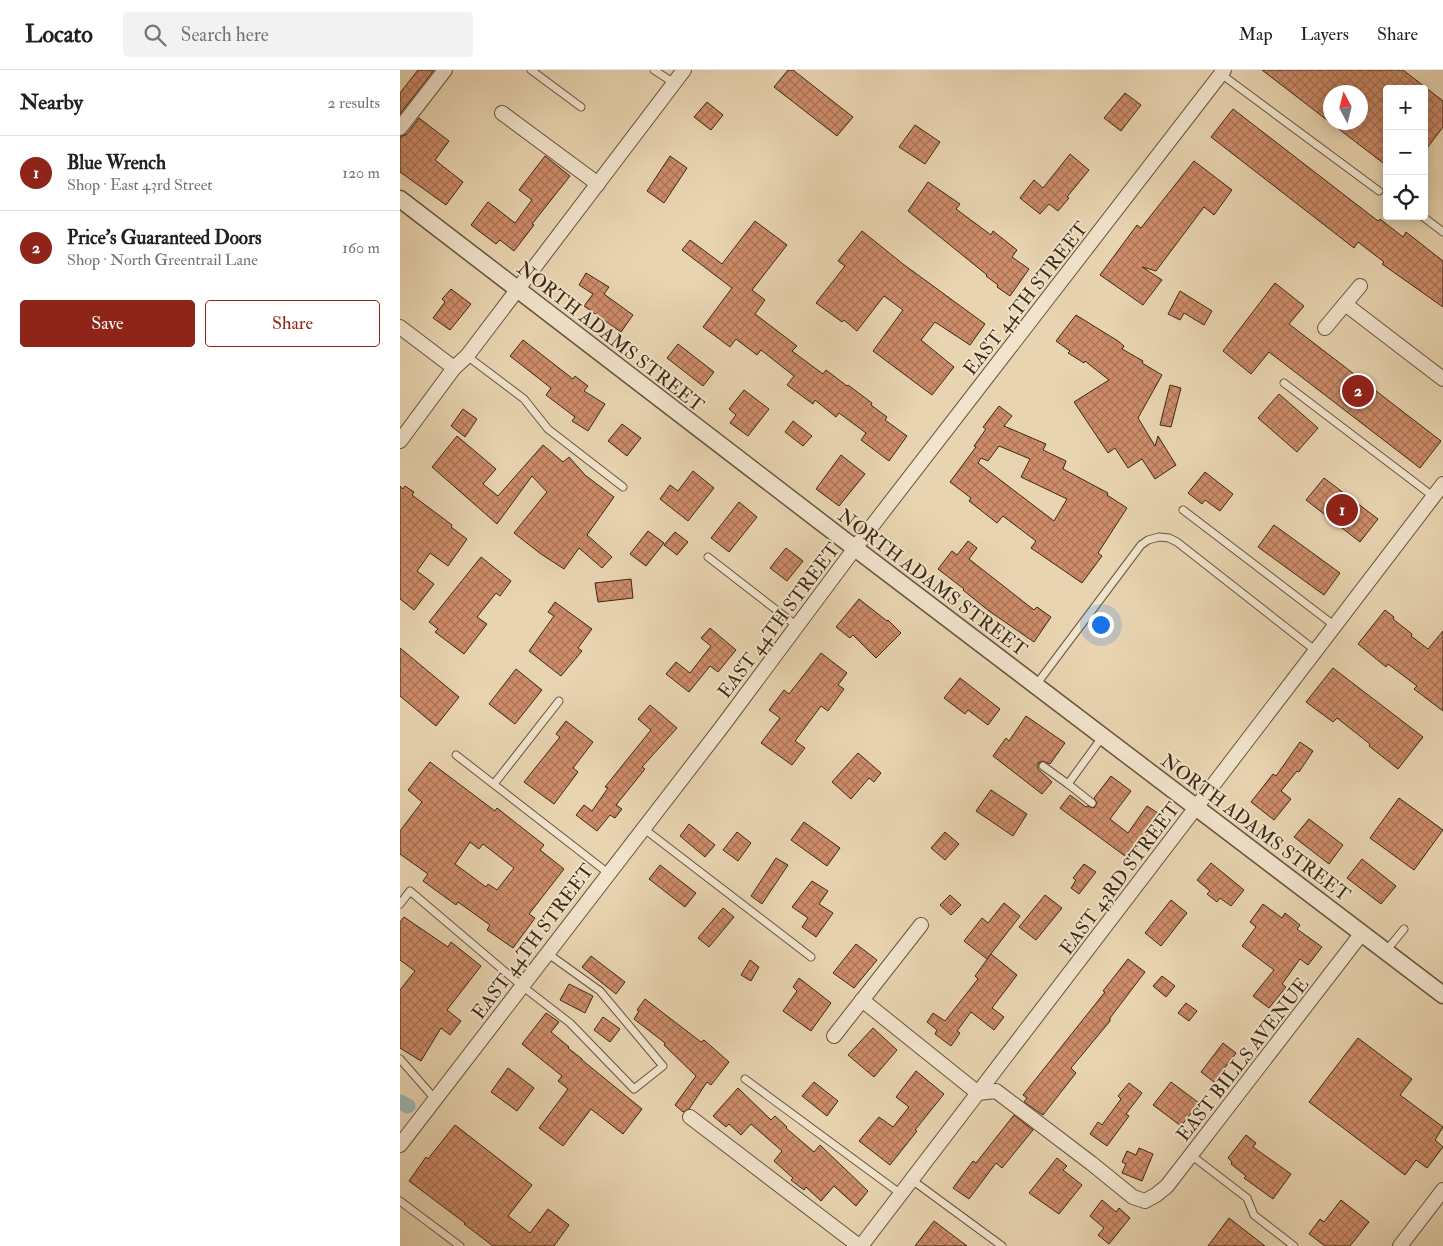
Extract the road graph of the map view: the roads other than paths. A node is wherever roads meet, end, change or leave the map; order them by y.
1 (445, 70) edge
2 (531, 70) edge
3 (654, 70) edge
4 (684, 70) edge
5 (1223, 72) edge
6 (674, 83) junction
7 (581, 107) dead end
8 (502, 113) dead end
9 (400, 128) edge
10 (598, 184) junction
11 (1379, 191) dead end
12 (400, 199) edge
13 (1427, 220) edge
14 (1443, 232) edge
15 (1360, 286) dead end
16 (518, 289) junction
17 (1345, 304) junction
18 (400, 327) edge
19 (1325, 328) dead end
20 (467, 356) junction
21 (454, 368) junction
22 (1443, 379) edge
23 (1284, 383) dead end
24 (400, 441) edge
25 (1443, 484) edge
26 (623, 487) dead end
27 (1434, 497) junction
28 (1183, 510) dead end
29 (855, 548) junction
30 (708, 557) dead end
31 (797, 626) junction
32 (1335, 626) junction
33 (1316, 651) junction
34 (1036, 685) junction
35 (559, 701) dead end
36 (1103, 736) junction
37 (456, 755) dead end
38 (1043, 766) dead end
39 (494, 784) junction
40 (1068, 784) junction
41 (1092, 802) dead end
42 (1197, 807) junction
43 (642, 828) junction
44 (608, 873) junction
45 (400, 904) edge
46 (921, 925) dead end
47 (1404, 929) dead end
48 (1362, 933) junction
49 (1386, 951) junction
50 (547, 953) junction
51 (811, 956) dead end
52 (522, 986) junction
53 (1443, 995) edge
54 (862, 1000) junction
55 (834, 1036) dead end
56 (400, 1059) edge
57 (745, 1079) dead end
58 (978, 1093) junction
59 (435, 1099) junction
60 (690, 1117) dead end
61 (400, 1145) edge
62 (1191, 1155) junction
63 (912, 1180) junction
64 (1443, 1190) edge
65 (901, 1194) junction
66 (400, 1201) edge
67 (1404, 1245) edge
68 (460, 1246) edge
69 (860, 1246) edge
70 (1002, 1246) edge
71 (1294, 1246) edge

1 - 9 street
2 - 7 lane
3 - 6 lane
4 - 6 street
5 - 11 lane
5 - 29 street, EAST 44TH STREET
6 - 10 street
8 - 10 street
10 - 16 street
12 - 16 street, NORTH ADAMS STREET
13 - 14 lane
15 - 17 street
16 - 20 street
16 - 29 street, NORTH ADAMS STREET
17 - 19 street
17 - 22 street
18 - 21 street
20 - 21 street
20 - 26 lane
21 - 24 street
23 - 27 lane
25 - 27 street, EAST 43RD STREET
27 - 32 street, EAST 43RD STREET
28 - 32 lane
29 - 31 street, EAST 44TH STREET
29 - 34 street, NORTH ADAMS STREET
30 - 31 lane
31 - 43 street, EAST 44TH STREET
32 - 33 street, EAST 43RD STREET
33 - 34 lane
33 - 42 street, EAST 43RD STREET
34 - 36 street, NORTH ADAMS STREET
35 - 39 lane
36 - 40 lane
36 - 42 street, NORTH ADAMS STREET
37 - 39 lane
38 - 40 lane
39 - 44 lane
40 - 41 lane
42 - 48 street, NORTH ADAMS STREET
42 - 58 street, EAST 43RD STREET
43 - 44 street, EAST 44TH STREET
43 - 51 lane
44 - 50 street, EAST 44TH STREET
45 - 52 lane
46 - 54 street
47 - 49 lane
48 - 49 street, NORTH ADAMS STREET
48 - 62 street, EAST BILLS AVENUE
49 - 53 street, NORTH ADAMS STREET
50 - 52 street, EAST 44TH STREET
50 - 52 lane
52 - 59 street, EAST 44TH STREET
54 - 55 street
54 - 58 street
56 - 59 lane
57 - 65 lane
58 - 62 street, EAST BILLS AVENUE
58 - 63 street, EAST 43RD STREET
59 - 61 street, EAST 44TH STREET
60 - 69 street
62 - 71 lane
63 - 65 street, EAST 43RD STREET
63 - 70 lane
64 - 67 street
65 - 69 street, EAST 43RD STREET
66 - 68 lane

